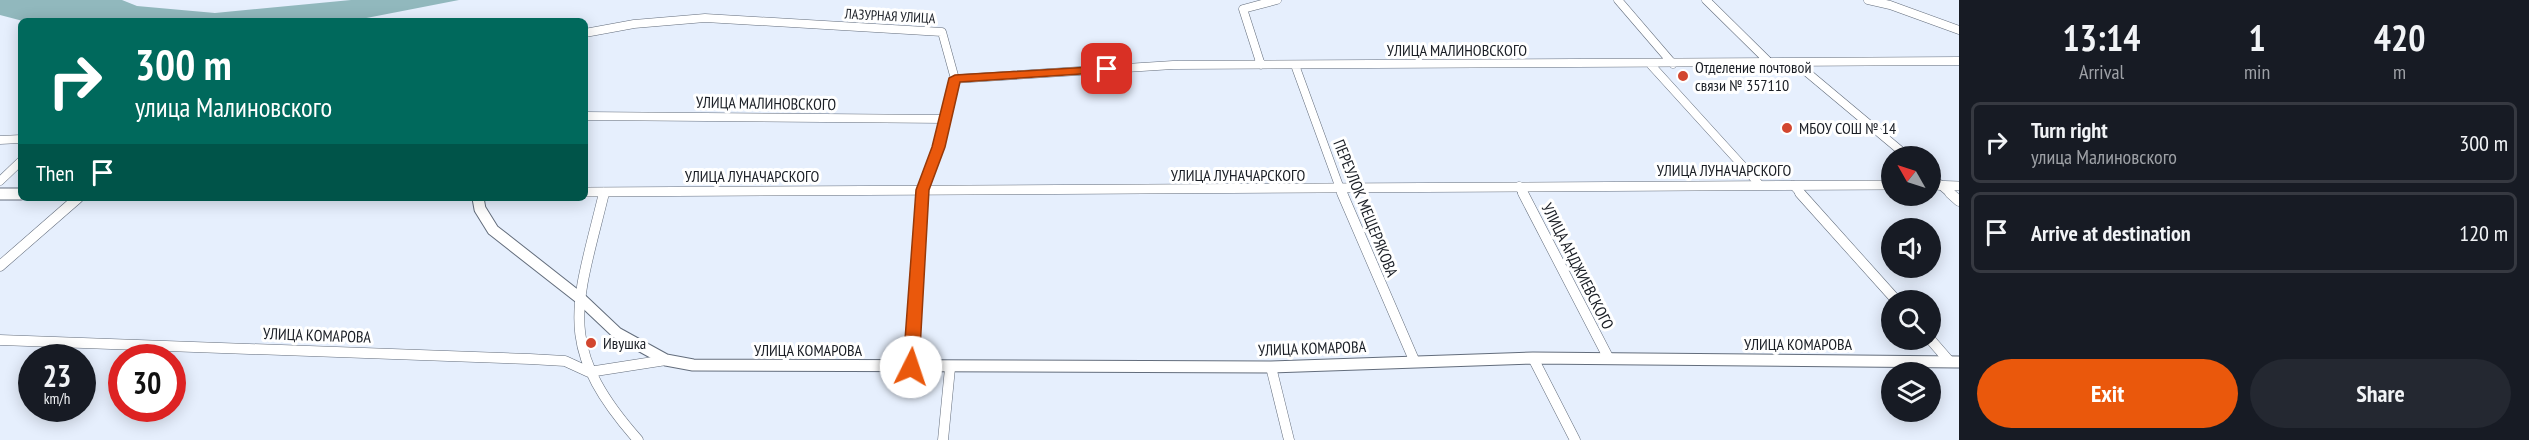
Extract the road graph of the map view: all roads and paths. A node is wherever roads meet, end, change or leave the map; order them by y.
1 (1277, 0) edge
2 (1618, 0) edge
3 (1706, 0) edge
4 (1868, 0) edge
5 (1959, 30) edge
6 (588, 32) edge
7 (1959, 61) edge
8 (1672, 64) junction
9 (1772, 64) junction
10 (1797, 64) junction
11 (1261, 65) junction
12 (1295, 65) junction
13 (1651, 65) junction
14 (955, 78) junction
15 (588, 116) edge
16 (946, 120) junction
17 (18, 139) edge
18 (0, 140) edge
19 (1895, 146) edge
20 (18, 164) edge
21 (0, 181) edge
22 (1793, 184) junction
23 (1760, 185) junction
24 (1881, 185) edge
25 (1519, 186) junction
26 (1942, 186) joint
27 (1959, 186) edge
28 (1340, 189) junction
29 (923, 190) junction
30 (588, 192) edge
31 (604, 192) junction
32 (0, 194) edge
33 (18, 194) edge
34 (75, 201) edge
35 (479, 201) edge
36 (1959, 201) edge
37 (0, 266) edge
38 (1887, 290) edge
39 (581, 299) junction
40 (0, 340) edge
41 (1941, 349) edge
42 (1533, 358) junction
43 (1609, 359) junction
44 (666, 360) junction
45 (1414, 360) junction
46 (1955, 362) edge
47 (911, 367) junction
48 (1271, 367) junction
49 (950, 368) junction
50 (589, 372) junction
51 (638, 440) edge
52 (943, 440) edge
53 (1289, 440) edge
54 (1575, 440) edge

1 - 11 street
2 - 8 street
3 - 9 street
4 - 5 street
6 - 14 street, ЛАЗУРНАЯ УЛИЦА
7 - 10 street, УЛИЦА МАЛИНОВСКОГО
8 - 9 street, УЛИЦА МАЛИНОВСКОГО
8 - 13 street, УЛИЦА МАЛИНОВСКОГО
9 - 10 street, УЛИЦА МАЛИНОВСКОГО
10 - 19 street
11 - 12 street, УЛИЦА МАЛИНОВСКОГО
11 - 14 street, УЛИЦА МАЛИНОВСКОГО
12 - 13 street, УЛИЦА МАЛИНОВСКОГО
12 - 28 street, ПЕРЕУЛОК МЕЩЕРЯКОВА
13 - 23 street
14 - 16 street
15 - 16 street, УЛИЦА МАЛИНОВСКОГО
16 - 29 street
17 - 18 street
20 - 21 street
22 - 23 street, УЛИЦА ЛУНАЧАРСКОГО
22 - 24 street, УЛИЦА ЛУНАЧАРСКОГО
22 - 38 street
23 - 25 street, УЛИЦА ЛУНАЧАРСКОГО
25 - 28 street, УЛИЦА ЛУНАЧАРСКОГО
25 - 43 street, УЛИЦА АНДЖИЕВСКОГО
26 - 27 street
26 - 36 street
28 - 29 street, УЛИЦА ЛУНАЧАРСКОГО
28 - 45 street, ПЕРЕУЛОК МЕЩЕРЯКОВА
29 - 31 street, УЛИЦА ЛУНАЧАРСКОГО
29 - 47 street
30 - 31 street, УЛИЦА ЛУНАЧАРСКОГО
31 - 39 street
32 - 33 street
34 - 37 street
35 - 39 street, УЛИЦА КОМАРОВА
39 - 44 street, УЛИЦА КОМАРОВА
39 - 50 street
40 - 50 street, УЛИЦА КОМАРОВА
41 - 46 street
42 - 43 street, УЛИЦА КОМАРОВА
42 - 45 street, УЛИЦА КОМАРОВА
42 - 54 street
43 - 46 street, УЛИЦА КОМАРОВА
44 - 47 street, УЛИЦА КОМАРОВА
44 - 50 street, УЛИЦА КОМАРОВА
45 - 48 street, УЛИЦА КОМАРОВА
47 - 49 street, УЛИЦА КОМАРОВА
48 - 49 street, УЛИЦА КОМАРОВА
48 - 53 street
49 - 52 street
50 - 51 street

